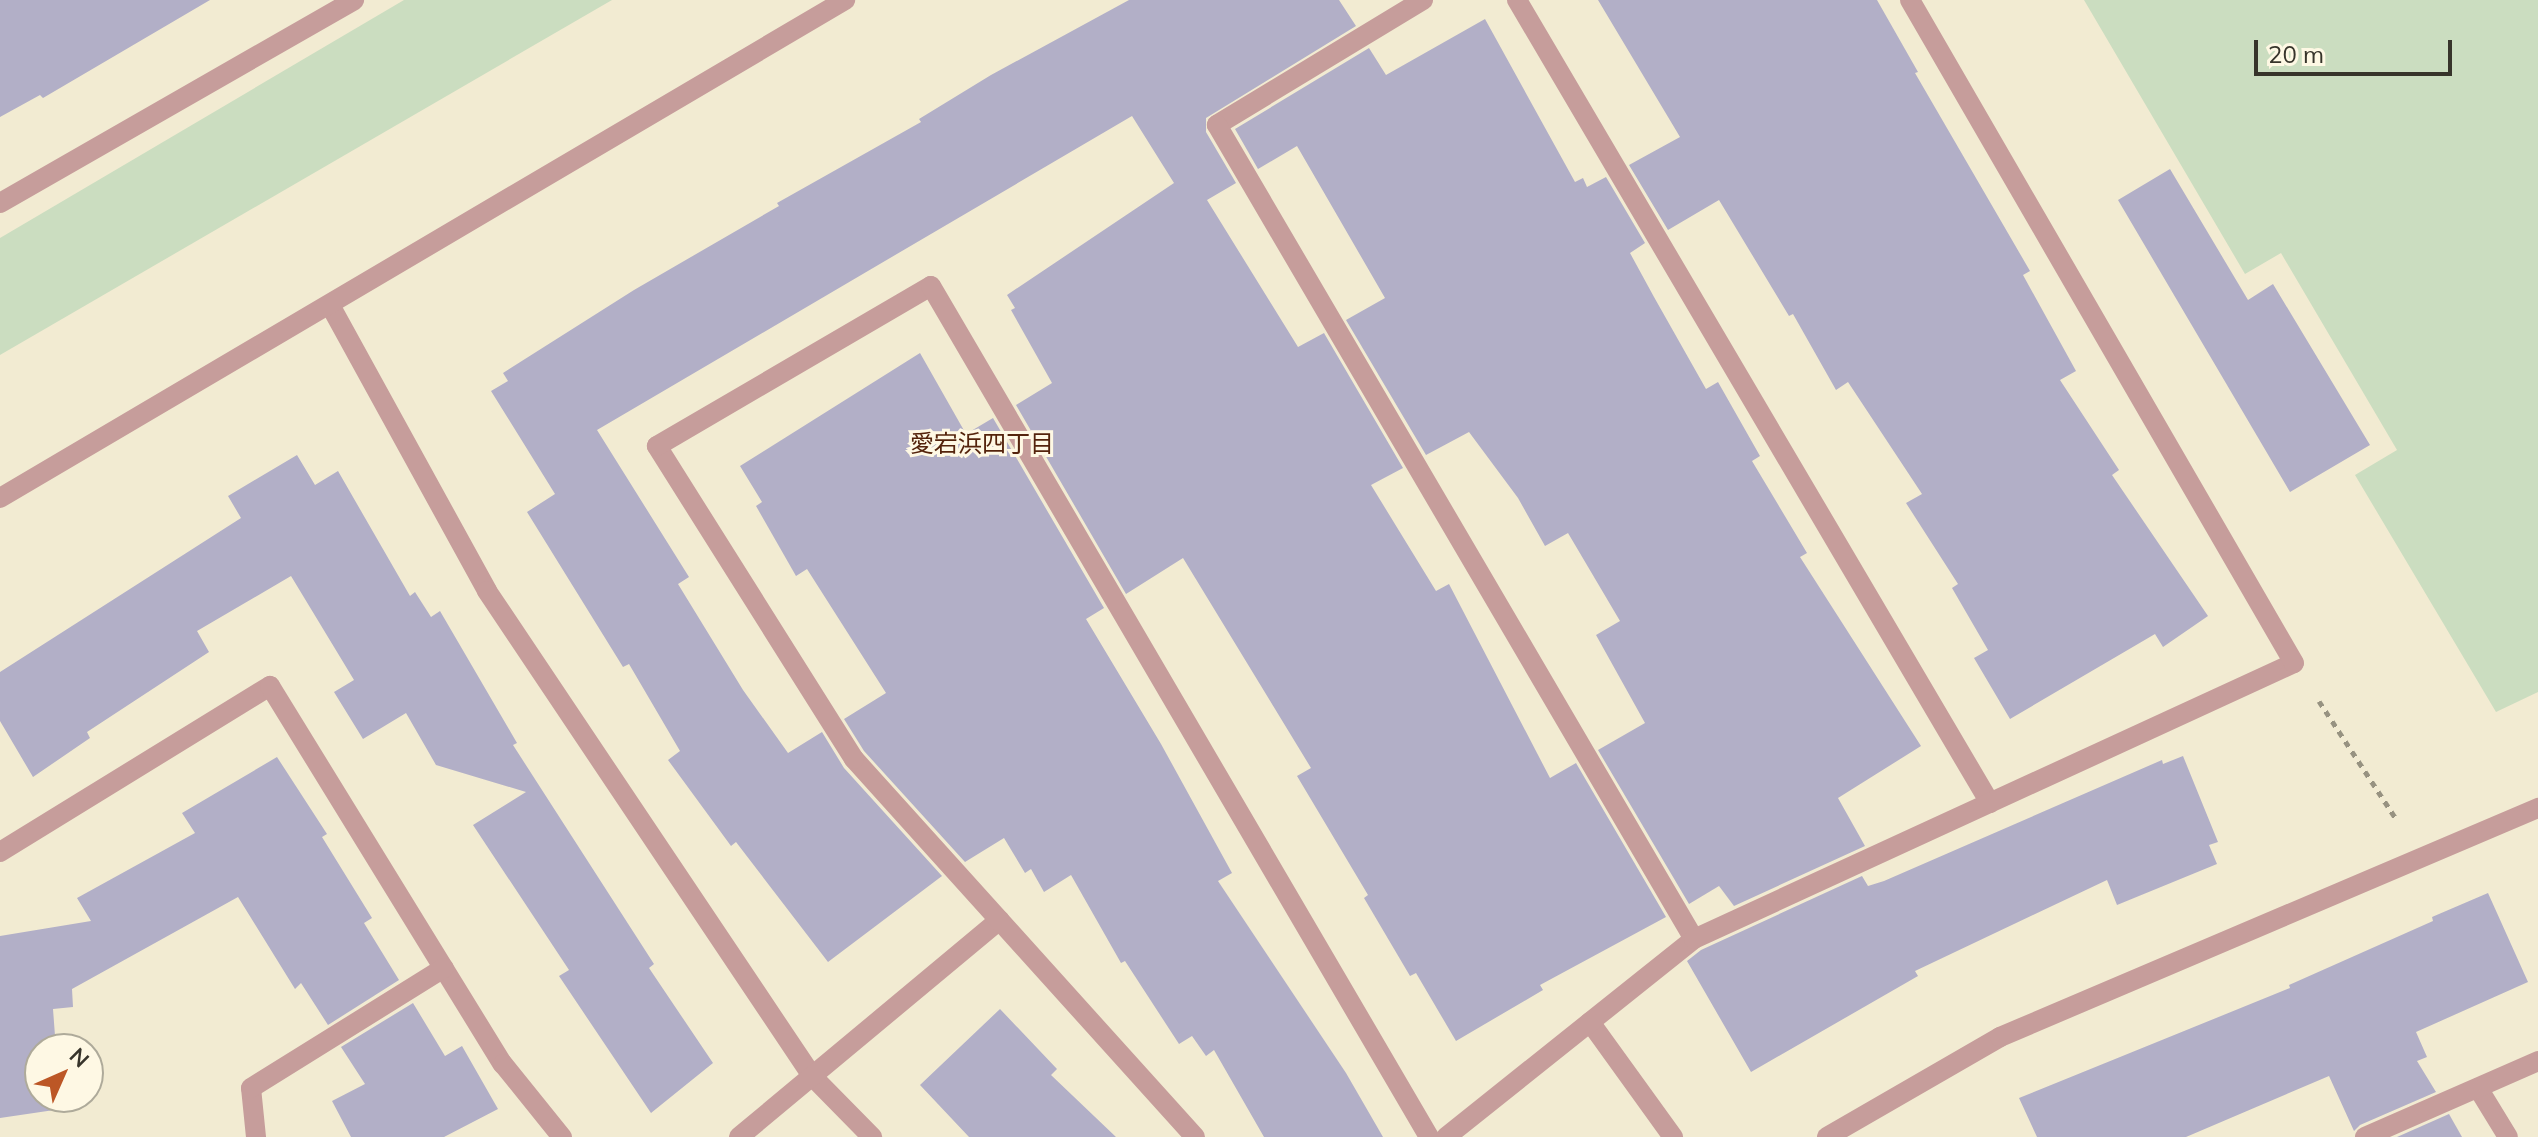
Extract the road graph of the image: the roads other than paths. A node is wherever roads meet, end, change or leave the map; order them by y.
1 (354, 0) edge
2 (845, 0) edge
3 (1423, 0) edge
4 (1517, 0) edge
5 (1910, 0) edge
6 (0, 203) edge
7 (330, 305) junction
8 (0, 498) edge
9 (1990, 803) junction
10 (2538, 808) edge
11 (0, 852) edge
12 (999, 920) junction
13 (1694, 939) junction
14 (444, 968) junction
15 (1590, 1022) junction
16 (2538, 1061) edge
17 (812, 1076) junction
18 (2478, 1088) junction
19 (256, 1137) edge
20 (562, 1137) edge
21 (739, 1137) edge
22 (872, 1137) edge
23 (1195, 1137) edge
24 (1429, 1137) edge
25 (1446, 1137) edge
26 (1673, 1137) edge
27 (1827, 1137) edge
28 (2365, 1137) edge
29 (2508, 1137) edge

1 - 6 street
2 - 7 street
3 - 13 street
4 - 9 street
5 - 9 street
7 - 8 street
7 - 17 street
9 - 13 street
10 - 27 street
11 - 14 street
12 - 17 street
12 - 23 street
12 - 24 street
13 - 15 street
14 - 19 street
14 - 20 street
15 - 25 street
15 - 26 street
16 - 18 street
17 - 21 street
17 - 22 street
18 - 28 street
18 - 29 street

